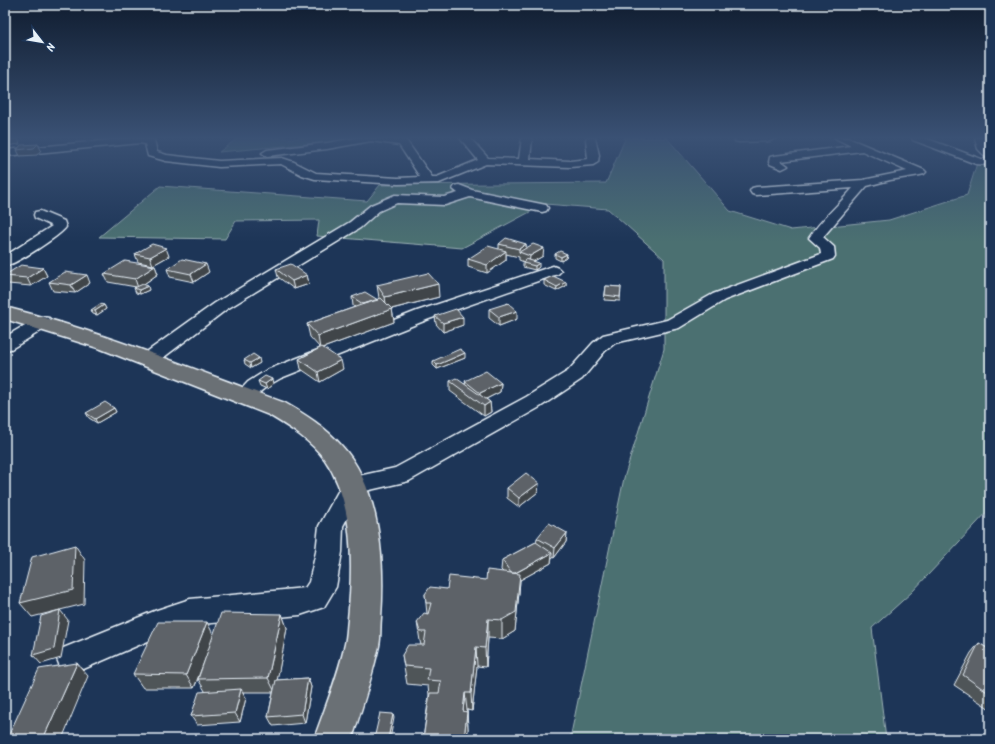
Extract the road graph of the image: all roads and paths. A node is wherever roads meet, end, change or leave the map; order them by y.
1 (305, 173) edge
2 (428, 173) edge
3 (454, 173) edge
4 (916, 173) edge
5 (434, 180) junction
6 (863, 184) junction
7 (756, 191) dead end
8 (470, 193) junction
9 (542, 208) dead end
10 (40, 216) dead end
11 (5, 262) edge
12 (553, 271) dead end
13 (5, 312) edge
14 (43, 322) junction
15 (5, 345) edge
16 (148, 360) junction
17 (244, 397) junction
18 (353, 485) junction
19 (72, 659) dead end
20 (333, 739) edge

1 - 5 street
2 - 5 street
3 - 5 street
4 - 6 street
5 - 8 street
6 - 7 street
6 - 18 street
8 - 9 street
8 - 16 street
10 - 11 street
12 - 17 street
13 - 14 main road
14 - 15 street
14 - 16 main road
16 - 17 main road
17 - 18 main road
18 - 19 street
18 - 20 main road

